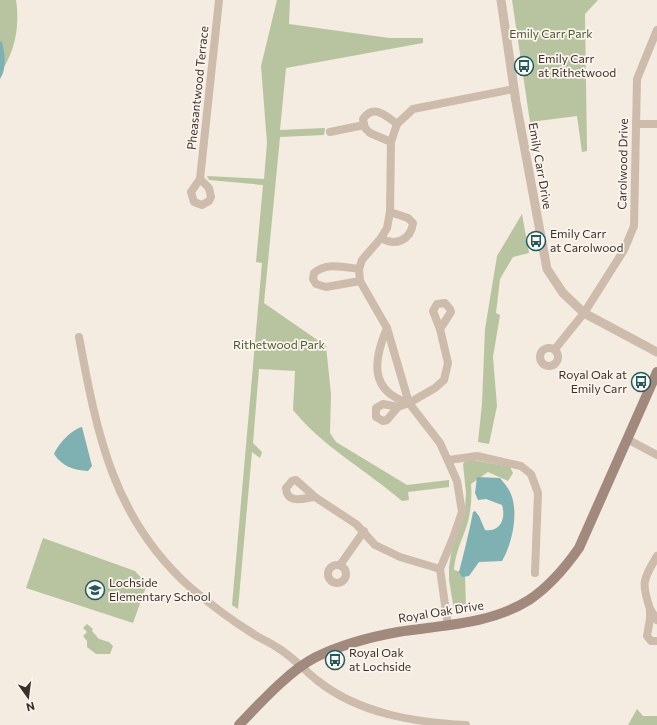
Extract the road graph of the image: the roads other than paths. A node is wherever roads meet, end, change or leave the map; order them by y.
1 (218, 0) edge
2 (501, 0) edge
3 (657, 30) edge
4 (514, 89) junction
5 (397, 124) junction
6 (636, 124) junction
7 (657, 124) edge
8 (364, 125) junction
9 (330, 132) dead end
10 (391, 142) junction
11 (200, 179) dead end
12 (390, 212) junction
13 (381, 238) junction
14 (358, 269) junction
15 (360, 281) junction
16 (584, 313) junction
17 (387, 328) junction
18 (440, 329) dead end
19 (79, 337) dead end
20 (555, 349) dead end
21 (657, 352) edge
22 (657, 372) edge
23 (409, 403) junction
24 (398, 406) dead end
25 (627, 439) junction
26 (657, 455) edge
27 (449, 460) junction
28 (315, 497) junction
29 (364, 532) junction
30 (657, 556) edge
31 (340, 565) dead end
32 (440, 569) junction
33 (535, 573) dead end
34 (650, 609) junction
35 (657, 620) edge
36 (448, 626) junction
37 (657, 641) edge
38 (301, 665) junction
39 (240, 725) edge
40 (466, 725) edge

1 - 11 street, Pheasantwood Terrace
2 - 4 street, Emily Carr Drive
3 - 6 street, Carolwood Drive
4 - 5 street
4 - 16 street, Emily Carr Drive
5 - 8 street
5 - 10 street
6 - 7 street
6 - 16 street, Carolwood Drive
8 - 9 street
8 - 10 street
10 - 12 street
12 - 13 street
12 - 13 street
13 - 14 street
14 - 15 street
14 - 15 street
15 - 17 street
16 - 20 street, Carolwood Drive
16 - 21 street, Emily Carr Drive
17 - 23 street
17 - 23 street
18 - 23 street
19 - 38 street
22 - 25 main road, Royal Oak Drive
23 - 24 street
23 - 27 street
25 - 26 street
25 - 36 main road, Royal Oak Drive
27 - 32 street
27 - 33 street
28 - 28 street
28 - 29 street
29 - 31 street
29 - 32 street
30 - 34 street
32 - 36 street
34 - 35 street
34 - 37 street
36 - 38 main road, Royal Oak Drive
38 - 39 main road, Royal Oak Drive
38 - 40 street

